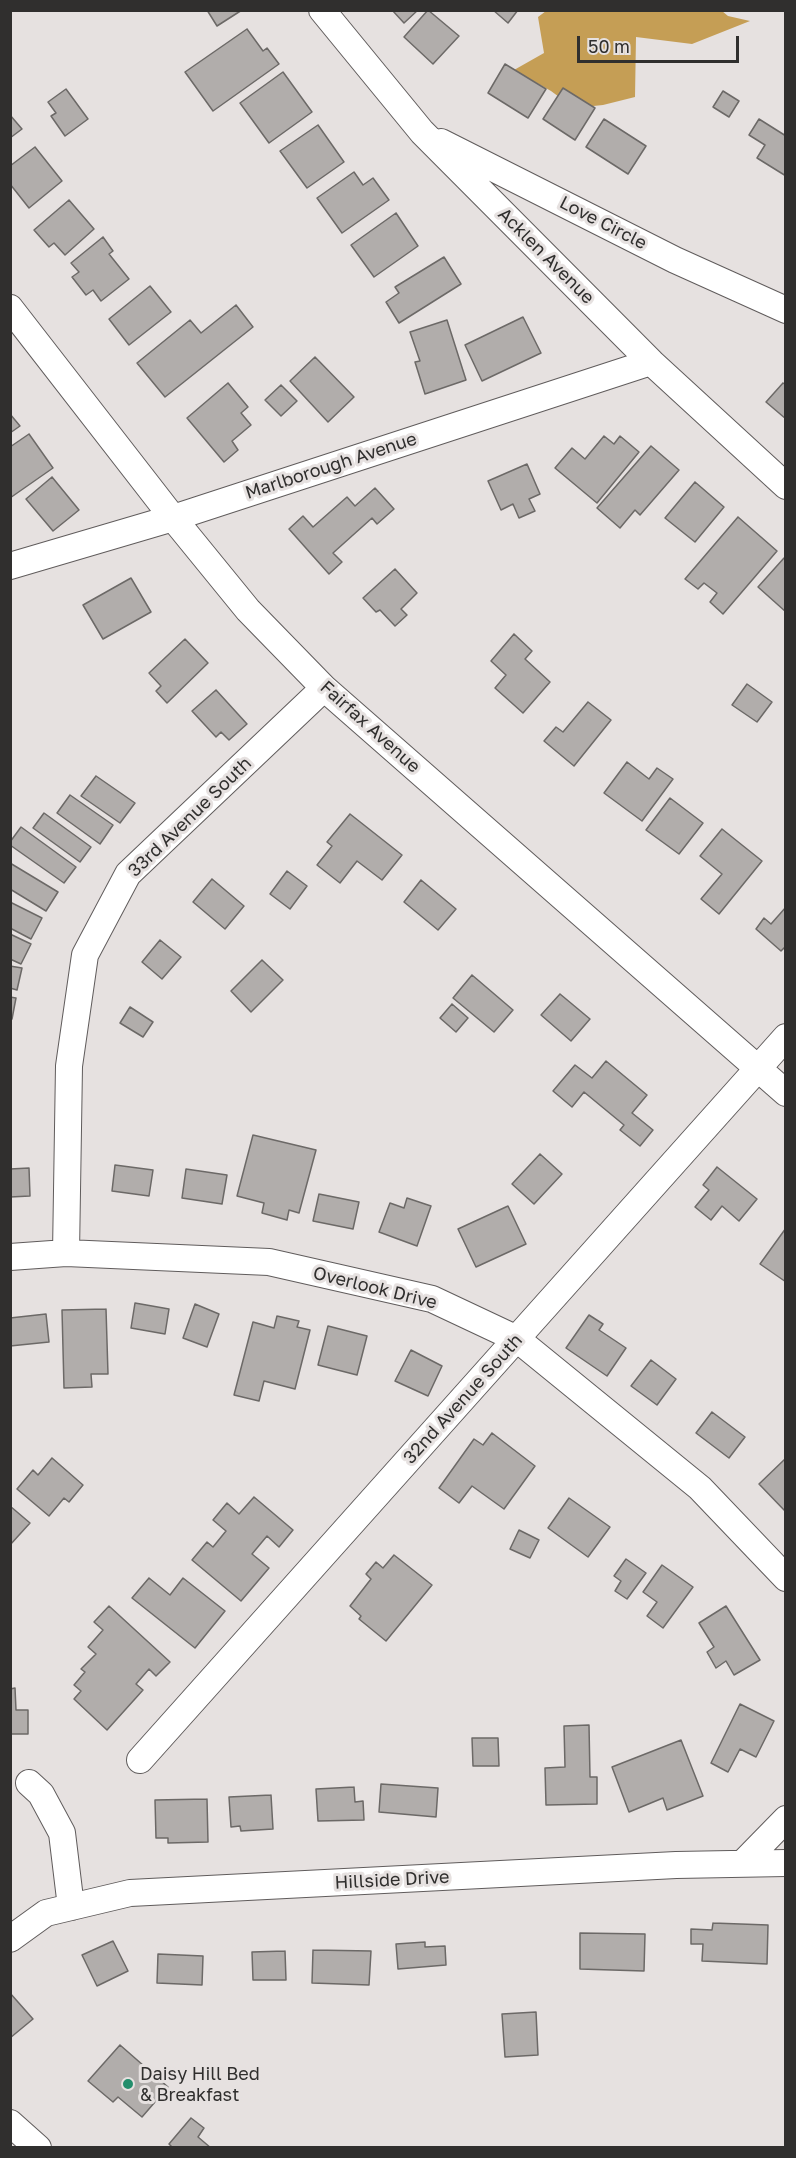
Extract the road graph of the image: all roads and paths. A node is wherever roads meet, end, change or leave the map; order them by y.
1 (322, 10) edge
2 (422, 132) junction
3 (10, 308) edge
4 (786, 310) edge
5 (651, 362) junction
6 (786, 486) edge
7 (173, 518) junction
8 (10, 566) edge
9 (324, 688) junction
10 (786, 1037) edge
11 (758, 1068) junction
12 (786, 1093) edge
13 (66, 1253) junction
14 (10, 1257) edge
15 (517, 1339) junction
16 (786, 1578) edge
17 (140, 1760) dead end
18 (29, 1783) dead end
19 (786, 1819) edge
20 (786, 1863) edge
21 (742, 1864) junction
22 (70, 1907) junction
23 (10, 1940) edge
24 (10, 2123) edge
25 (38, 2148) edge

1 - 2 street, Acklen Avenue
2 - 4 street, Love Circle
2 - 5 street, Acklen Avenue
3 - 7 street, Fairfax Avenue
5 - 6 street, Acklen Avenue
5 - 7 street, Marlborough Avenue
7 - 8 street, Marlborough Avenue
7 - 9 street, Fairfax Avenue
9 - 11 street, Fairfax Avenue
9 - 13 street, 33rd Avenue South
10 - 11 street, 32nd Avenue South
11 - 12 street, Fairfax Avenue
11 - 15 street, 32nd Avenue South
13 - 14 street, Overlook Drive
13 - 15 street, Overlook Drive
15 - 16 street, Overlook Drive
15 - 17 street, 32nd Avenue South
18 - 22 street
19 - 21 street
20 - 21 street, Hillside Drive
21 - 22 street, Hillside Drive
22 - 23 street, Hillside Drive
24 - 25 street

